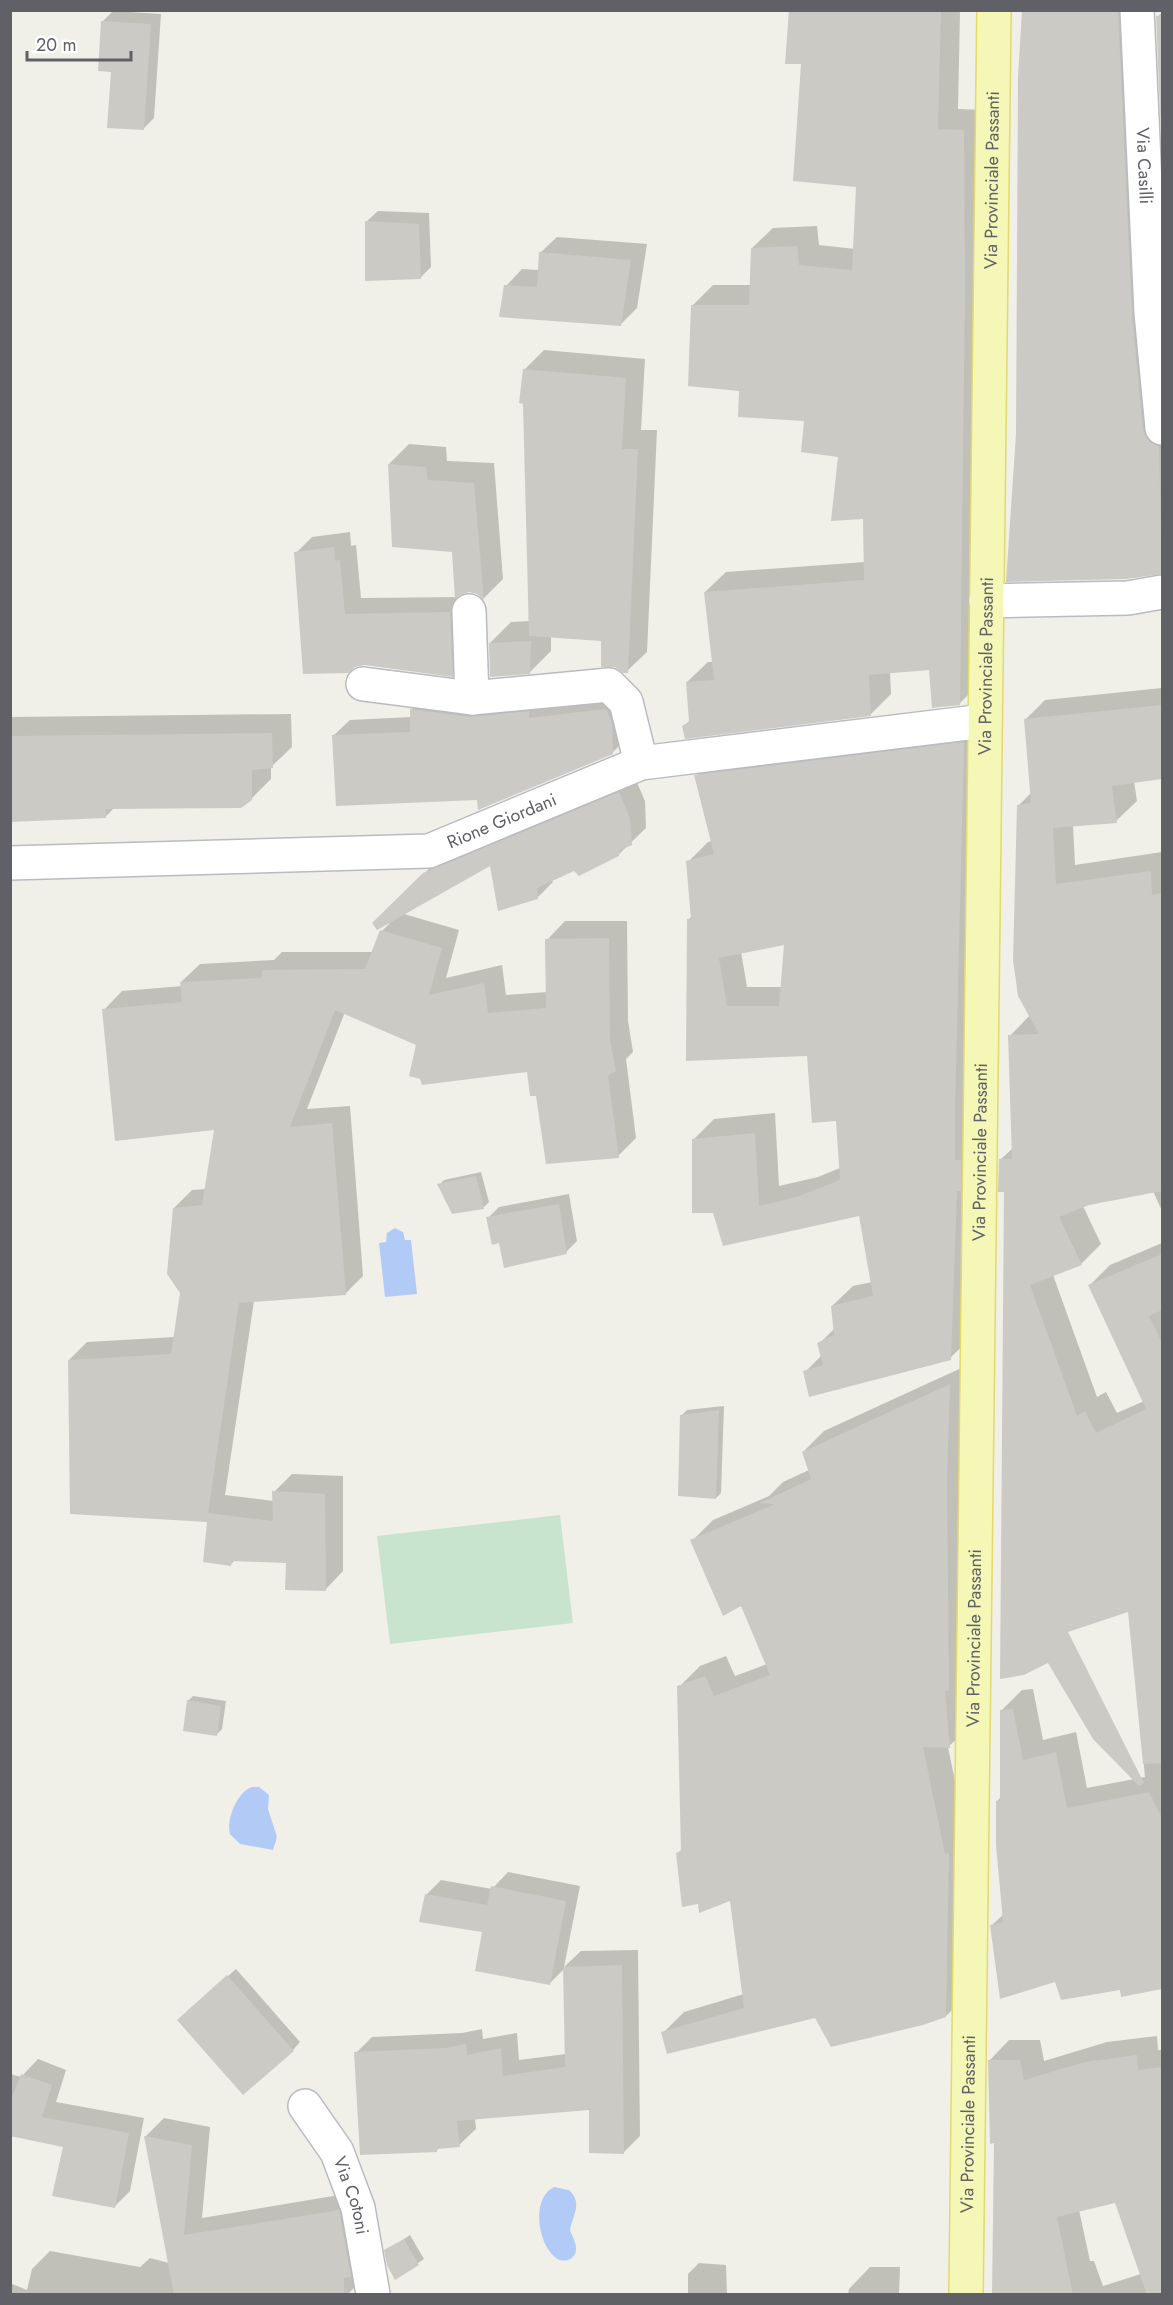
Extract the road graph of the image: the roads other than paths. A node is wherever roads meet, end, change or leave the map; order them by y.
1 (994, 10) edge
2 (1137, 10) edge
3 (1162, 428) edge
4 (1162, 592) edge
5 (986, 601) junction
6 (469, 611) dead end
7 (363, 684) dead end
8 (472, 698) junction
9 (984, 721) junction
10 (641, 763) junction
11 (10, 863) edge
12 (305, 2106) dead end
13 (373, 2295) edge
14 (966, 2295) edge

1 - 5 main road, Via Provinciale Passanti
2 - 3 street, Via Casilli
4 - 5 street
5 - 9 main road, Via Provinciale Passanti
6 - 8 street
7 - 8 street
8 - 10 street
9 - 10 street, Rione Giordani
9 - 14 main road, Via Provinciale Passanti
10 - 11 street, Rione Giordani
12 - 13 street, Via Cotoni

